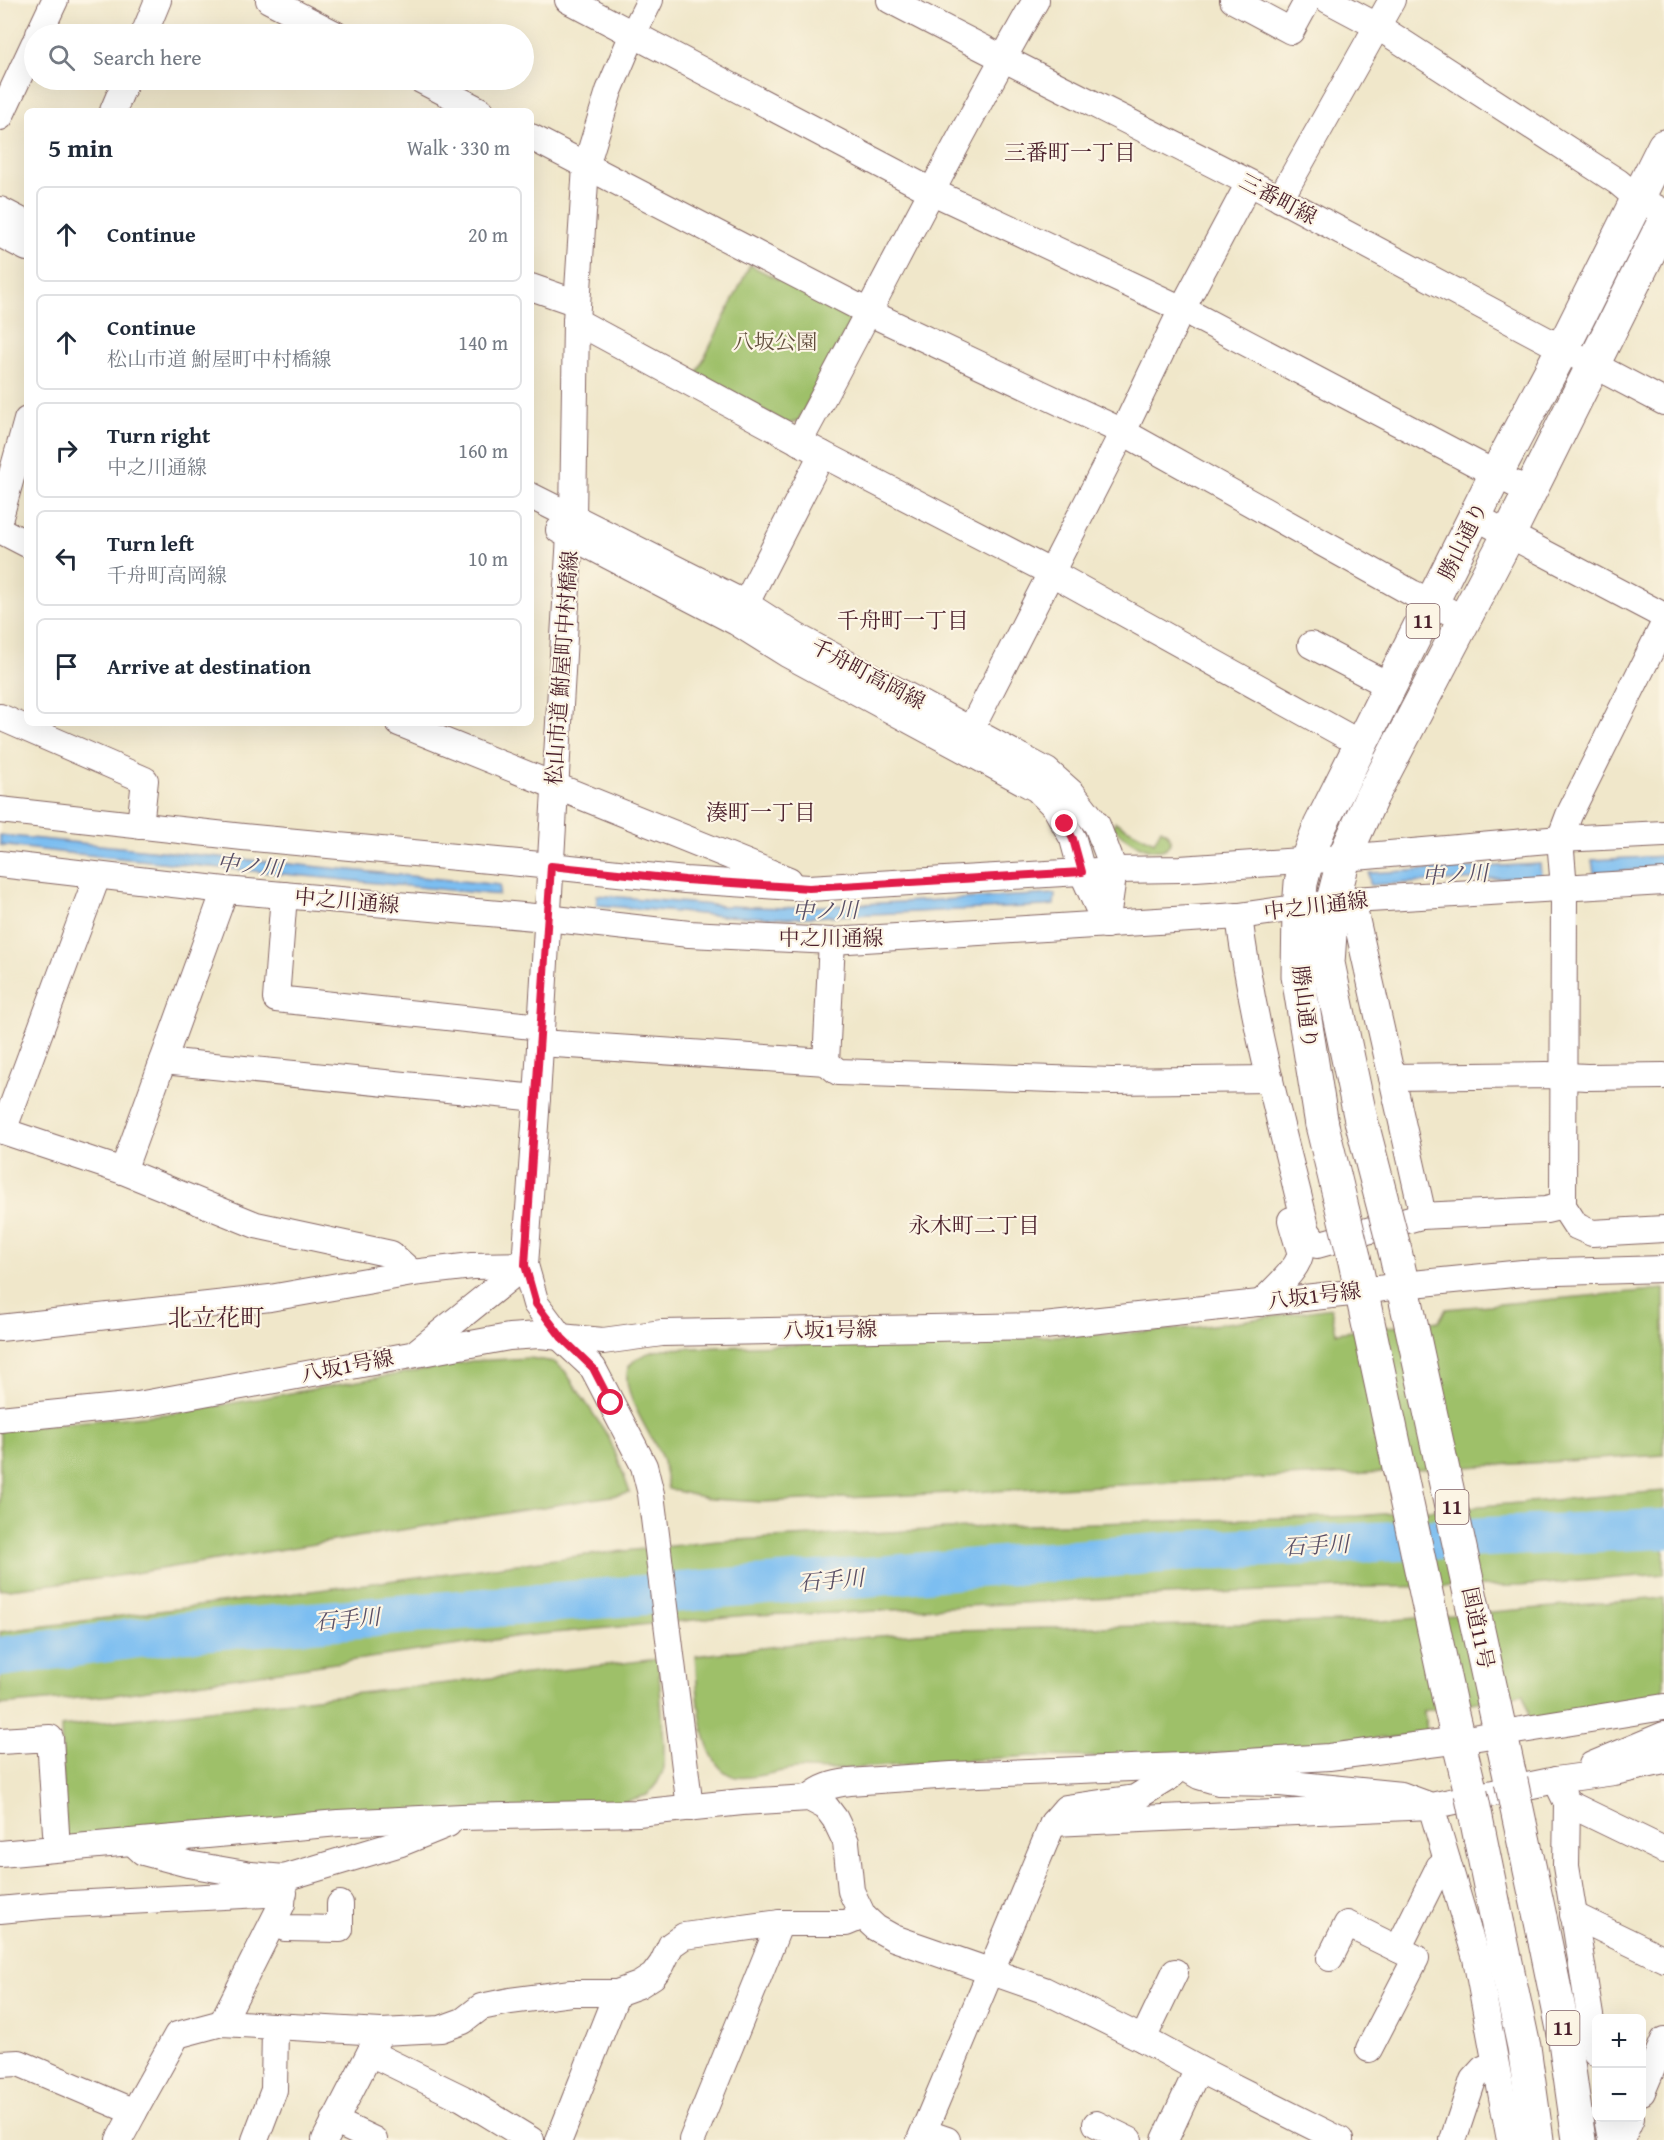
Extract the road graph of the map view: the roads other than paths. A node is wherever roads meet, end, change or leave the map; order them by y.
1 (55, 0) edge
2 (158, 0) edge
3 (269, 0) edge
4 (568, 0) edge
5 (650, 0) edge
6 (890, 0) edge
7 (1036, 0) edge
8 (1233, 0) edge
9 (1308, 0) edge
10 (1328, 0) edge
11 (1392, 0) edge
12 (44, 24) edge
13 (148, 24) edge
14 (316, 24) edge
15 (1377, 26) junction
16 (633, 34) junction
17 (1003, 59) junction
18 (24, 65) edge
19 (122, 90) edge
20 (440, 90) edge
21 (114, 108) edge
22 (475, 108) edge
23 (0, 117) edge
24 (534, 139) edge
25 (1664, 146) edge
26 (586, 166) junction
27 (1249, 183) junction
28 (933, 192) junction
29 (1280, 199) junction
30 (1650, 205) edge
31 (0, 210) edge
32 (24, 222) edge
33 (1664, 222) edge
34 (0, 234) edge
35 (24, 246) edge
36 (534, 289) edge
37 (1182, 309) junction
38 (577, 312) junction
39 (870, 313) junction
40 (1562, 350) junction
41 (1592, 365) junction
42 (1664, 402) edge
43 (24, 431) edge
44 (1123, 432) junction
45 (799, 442) junction
46 (822, 454) junction
47 (1496, 474) junction
48 (1530, 492) junction
49 (534, 498) edge
50 (534, 516) edge
51 (0, 517) edge
52 (1476, 517) junction
53 (572, 527) junction
54 (0, 530) edge
55 (1509, 534) junction
56 (24, 542) edge
57 (1050, 572) junction
58 (1432, 604) junction
59 (741, 613) junction
60 (1664, 616) edge
61 (1464, 619) junction
62 (1664, 624) edge
63 (1311, 645) dead end
64 (1390, 686) junction
65 (0, 717) edge
66 (406, 726) edge
67 (966, 739) junction
68 (1361, 744) junction
69 (554, 786) junction
70 (0, 810) edge
71 (140, 825) junction
72 (1664, 834) edge
73 (1560, 839) junction
74 (1344, 858) junction
75 (1307, 860) junction
76 (0, 864) edge
77 (551, 866) junction
78 (1114, 870) junction
79 (1082, 872) junction
80 (97, 877) junction
81 (1664, 882) edge
82 (809, 888) junction
83 (1564, 888) junction
84 (225, 890) junction
85 (284, 895) junction
86 (1342, 902) junction
87 (1299, 909) junction
88 (1239, 916) junction
89 (546, 918) junction
90 (1106, 925) junction
91 (832, 941) junction
92 (540, 1035) junction
93 (163, 1061) junction
94 (826, 1062) junction
95 (1563, 1076) junction
96 (1664, 1076) edge
97 (1392, 1077) junction
98 (1270, 1079) junction
99 (537, 1098) junction
100 (1361, 1120) joint
101 (1322, 1125) joint
102 (1, 1131) edge
103 (123, 1171) junction
104 (1297, 1187) junction
105 (1563, 1206) junction
106 (1421, 1216) junction
107 (1664, 1229) edge
108 (525, 1265) junction
109 (1664, 1269) edge
110 (412, 1273) junction
111 (1405, 1293) junction
112 (1362, 1300) junction
113 (1261, 1303) junction
114 (0, 1328) edge
115 (562, 1338) junction
116 (415, 1353) junction
117 (0, 1419) edge
118 (1664, 1707) edge
119 (1499, 1722) junction
120 (1456, 1727) junction
121 (1664, 1736) edge
122 (0, 1741) edge
123 (1664, 1761) edge
124 (1182, 1766) junction
125 (1556, 1780) junction
126 (809, 1798) junction
127 (1567, 1803) junction
128 (1431, 1806) junction
129 (690, 1808) junction
130 (462, 1817) junction
131 (1053, 1823) junction
132 (131, 1842) junction
133 (57, 1848) junction
134 (1664, 1850) edge
135 (0, 1854) edge
136 (1448, 1861) junction
137 (284, 1886) junction
138 (340, 1904) dead end
139 (0, 1910) edge
140 (1573, 1915) junction
141 (863, 1916) junction
142 (273, 1923) junction
143 (780, 1923) junction
144 (1398, 1949) junction
145 (1330, 1958) dead end
146 (1664, 1959) edge
147 (990, 1972) junction
148 (1175, 1972) dead end
149 (617, 1993) junction
150 (222, 2023) junction
151 (275, 2026) junction
152 (1592, 2029) edge
153 (1143, 2039) junction
154 (1664, 2040) edge
155 (375, 2043) junction
156 (1369, 2049) dead end
157 (0, 2064) edge
158 (1495, 2064) junction
159 (1198, 2069) junction
160 (1646, 2081) edge
161 (134, 2112) junction
162 (1608, 2122) edge
163 (1629, 2122) edge
164 (1096, 2124) dead end
165 (329, 2131) edge
166 (930, 2137) edge
167 (119, 2140) edge
168 (255, 2140) edge
169 (374, 2140) edge
170 (531, 2140) edge
171 (559, 2140) edge
172 (692, 2140) edge
173 (1129, 2140) edge
174 (1165, 2140) edge
175 (1340, 2140) edge
176 (1453, 2140) edge
177 (1510, 2140) edge
178 (1537, 2140) edge
179 (1579, 2140) edge
180 (1611, 2140) edge
181 (1621, 2140) edge

1 - 12 street
2 - 13 street
3 - 14 street
4 - 16 street
5 - 16 street, 松山市道 鮒屋町中村橋線
6 - 17 street, 三番町線
7 - 17 street
8 - 9 street
10 - 15 street
11 - 15 street
15 - 29 street
15 - 30 street
16 - 26 street, 松山市道 鮒屋町中村橋線
16 - 28 street
17 - 27 street, 三番町線
17 - 28 street
18 - 23 street
19 - 21 street
20 - 22 street
24 - 26 street
25 - 30 highway, 勝山通り / 11
26 - 38 street, 松山市道 鮒屋町中村橋線
26 - 39 street
27 - 29 street, 三番町線
27 - 37 street
28 - 37 street
28 - 39 street
29 - 40 street, 三番町線
30 - 40 highway, 勝山通り / 11
31 - 32 street
33 - 41 highway, 勝山通り / 11
34 - 35 street
36 - 38 street
37 - 44 street
37 - 47 street
38 - 45 street
38 - 53 street, 松山市道 鮒屋町中村橋線
39 - 44 street
39 - 45 street
40 - 41 street, 三番町線
40 - 47 highway, 勝山通り / 11
41 - 42 street, 三番町線
41 - 48 highway, 勝山通り / 11
43 - 51 street
44 - 57 street
44 - 58 street
45 - 46 street
46 - 57 street
46 - 59 street
47 - 48 street
47 - 52 highway, 勝山通り / 11
48 - 55 highway, 勝山通り / 11
49 - 53 street, 千舟町高岡線
50 - 53 street, 千舟町高岡線
52 - 55 street
52 - 58 highway, 勝山通り / 11
53 - 59 street, 千舟町高岡線
53 - 69 street, 松山市道 鮒屋町中村橋線
54 - 56 street
55 - 60 street
55 - 61 highway, 勝山通り / 11
57 - 67 street
57 - 68 street
58 - 61 street
58 - 64 highway, 勝山通り / 11
59 - 67 street, 千舟町高岡線
61 - 74 highway, 勝山通り / 11
62 - 73 street
63 - 64 street
64 - 68 highway, 勝山通り / 11
65 - 71 street
66 - 69 street
67 - 78 street, 千舟町高岡線
67 - 79 street, 千舟町高岡線
68 - 75 highway, 勝山通り / 11
69 - 77 street, 松山市道 鮒屋町中村橋線
69 - 82 street
70 - 71 street, 中之川通線
71 - 77 street, 中之川通線
72 - 73 street, 中之川通線
73 - 74 street, 中之川通線
73 - 83 street
74 - 75 street, 中之川通線
74 - 86 highway, 勝山通り / 11
75 - 78 street, 中之川通線
75 - 87 highway, 勝山通り / 11
76 - 80 street, 中之川通線
77 - 82 street, 中之川通線
77 - 89 street, 松山市道 鮒屋町中村橋線
78 - 79 street, 中之川通線
78 - 90 street, 千舟町高岡線
79 - 82 street, 中之川通線
79 - 90 street, 千舟町高岡線
80 - 84 street, 中之川通線
80 - 102 street
81 - 83 street, 中之川通線
83 - 86 street, 中之川通線
83 - 95 street
84 - 85 street, 中之川通線
84 - 93 street
85 - 89 street, 中之川通線
85 - 92 street
86 - 87 street, 中之川通線
86 - 97 street
86 - 100 highway, 勝山通り / 11
87 - 88 street, 中之川通線
87 - 101 highway, 勝山通り / 11
88 - 90 street, 中之川通線
88 - 98 street
89 - 91 street, 中之川通線
89 - 92 street, 松山市道 鮒屋町中村橋線
90 - 91 street, 中之川通線
91 - 94 street
92 - 94 street
92 - 99 street, 松山市道 鮒屋町中村橋線
93 - 99 street
93 - 103 street
94 - 98 street
95 - 96 street
95 - 97 street
95 - 105 street
97 - 106 street
98 - 104 street
99 - 108 street, 松山市道 鮒屋町中村橋線
100 - 111 highway, 国道11号 / 11, bridge
101 - 112 highway, 国道11号 / 11, bridge
102 - 103 street
103 - 110 street
104 - 106 street
104 - 113 street
105 - 106 street
105 - 107 street
108 - 110 street
108 - 115 street, 松山市道 鮒屋町中村橋線
108 - 116 street
109 - 111 street, 八坂1号線
110 - 114 street
111 - 112 street, 八坂1号線
111 - 119 highway, 国道11号 / 11
112 - 113 street, 八坂1号線
112 - 120 highway, 国道11号 / 11
113 - 115 street, 八坂1号線
115 - 116 street, 八坂1号線
115 - 129 street, 松山市道 鮒屋町中村橋線
116 - 117 street, 八坂1号線
118 - 119 street
119 - 120 street
119 - 179 highway, 国道11号 / 11, bridge
120 - 124 street
120 - 178 highway, 国道11号 / 11, bridge
121 - 125 street
122 - 133 street
123 - 125 street
124 - 126 street
124 - 128 street
124 - 131 street
125 - 127 street
125 - 128 street
126 - 129 street
126 - 141 street
127 - 134 street
127 - 140 street
128 - 131 street
128 - 136 street
129 - 130 street
130 - 132 street
130 - 137 street
131 - 147 street
132 - 133 street
132 - 137 street
133 - 135 street
136 - 144 street
136 - 158 street
137 - 139 street
137 - 142 street
138 - 142 street
140 - 146 street
140 - 152 street
141 - 143 street
141 - 147 street
142 - 150 street
143 - 149 street
143 - 172 street
144 - 145 street
144 - 156 street
147 - 153 street
147 - 166 street
148 - 153 street
149 - 155 street
149 - 171 street
150 - 151 street
150 - 161 street
151 - 155 street
151 - 168 street
153 - 159 street
154 - 160 street
155 - 165 street
155 - 170 street
157 - 161 street
158 - 176 street
158 - 177 street
159 - 174 street
159 - 175 street
161 - 167 street
162 - 180 street
163 - 181 street
164 - 173 street
165 - 169 street

